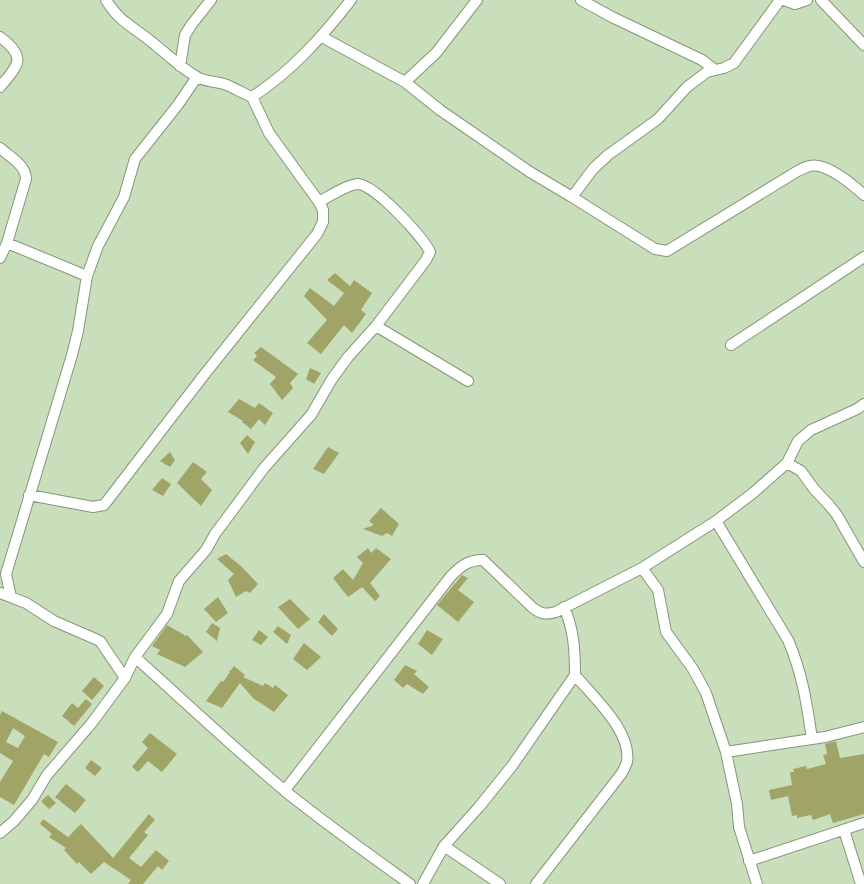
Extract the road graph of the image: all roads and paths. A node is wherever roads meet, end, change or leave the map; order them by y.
1 (106, 0) edge
2 (211, 0) edge
3 (351, 0) edge
4 (477, 0) edge
5 (581, 0) edge
6 (782, 0) edge
7 (808, 0) edge
8 (821, 0) edge
9 (0, 37) edge
10 (322, 37) junction
11 (864, 45) edge
12 (180, 66) junction
13 (715, 70) junction
14 (197, 77) junction
15 (405, 82) junction
16 (0, 87) edge
17 (252, 97) junction
18 (0, 148) edge
19 (864, 195) edge
20 (572, 197) junction
21 (319, 202) junction
22 (7, 243) junction
23 (1, 255) edge
24 (864, 256) edge
25 (86, 276) junction
26 (376, 326) junction
27 (731, 346) dead end
28 (468, 381) dead end
29 (864, 404) edge
30 (787, 463) junction
31 (30, 495) junction
32 (716, 521) junction
33 (864, 562) edge
34 (642, 568) junction
35 (0, 593) edge
36 (11, 597) junction
37 (564, 608) junction
38 (135, 657) junction
39 (575, 675) junction
40 (125, 678) junction
41 (864, 727) edge
42 (812, 739) junction
43 (726, 752) junction
44 (285, 790) junction
45 (864, 823) edge
46 (844, 830) junction
47 (0, 833) edge
48 (444, 846) junction
49 (749, 861) junction
50 (410, 884) edge
51 (423, 884) edge
52 (500, 884) edge
53 (536, 884) edge
54 (758, 884) edge
55 (861, 884) edge

1 - 12 street
2 - 12 street
3 - 10 street
4 - 15 street
5 - 13 street
6 - 7 street
6 - 13 street
8 - 11 street
9 - 16 street
10 - 15 street
10 - 17 street
12 - 14 street
13 - 20 street
14 - 17 street
14 - 25 street
15 - 20 street
17 - 21 street
18 - 22 street
19 - 20 street
21 - 26 street
21 - 31 street
22 - 23 street
22 - 25 street
24 - 27 street
25 - 31 street
26 - 28 street
26 - 38 street
29 - 30 street
30 - 32 street
30 - 33 street
31 - 36 street
32 - 34 street
32 - 42 street
34 - 37 street
34 - 43 street
35 - 36 street
36 - 40 street
37 - 39 street
37 - 44 street
38 - 40 street
38 - 44 street
39 - 48 street
39 - 53 street
40 - 47 street
41 - 42 street
42 - 43 street
43 - 49 street
44 - 50 street
45 - 46 street
46 - 49 street
46 - 55 street
48 - 51 street
48 - 52 street
49 - 54 street

